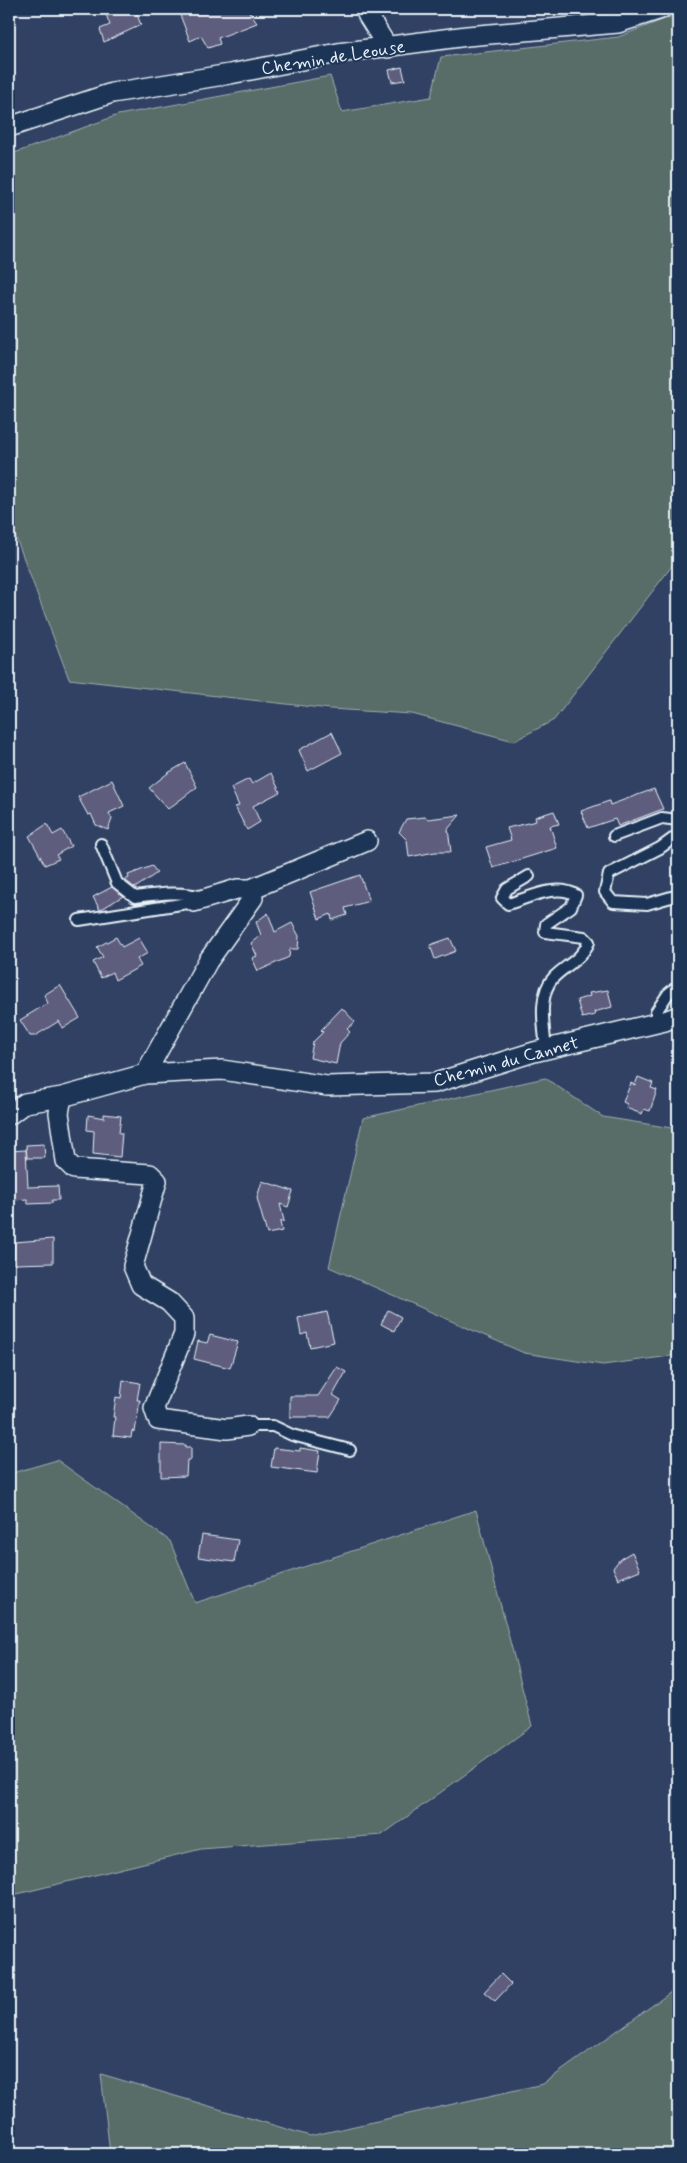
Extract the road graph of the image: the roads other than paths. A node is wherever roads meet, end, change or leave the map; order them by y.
1 (365, 9) edge
2 (661, 9) edge
3 (388, 48) junction
4 (9, 127) edge
5 (678, 820) edge
6 (678, 835) edge
7 (614, 836) dead end
8 (367, 841) dead end
9 (101, 844) dead end
10 (530, 876) dead end
11 (251, 889) junction
12 (678, 895) edge
13 (200, 900) junction
14 (79, 920) dead end
15 (678, 986) edge
16 (672, 1018) edge
17 (546, 1049) junction
18 (145, 1074) junction
19 (62, 1097) junction
20 (9, 1115) edge
21 (248, 1426) joint
22 (350, 1450) dead end

1 - 3 street
2 - 3 street, Chemin de Leouse
3 - 4 street, Chemin de Leouse
5 - 7 lane
6 - 12 lane
8 - 11 street
9 - 13 lane
10 - 17 lane
11 - 13 street
11 - 18 street
13 - 14 lane
15 - 16 lane
16 - 17 street, Chemin du Cannet
17 - 18 street, Chemin du Cannet
18 - 19 street, Chemin du Cannet
19 - 20 street, Chemin du Cannet
19 - 21 street
21 - 22 lane

